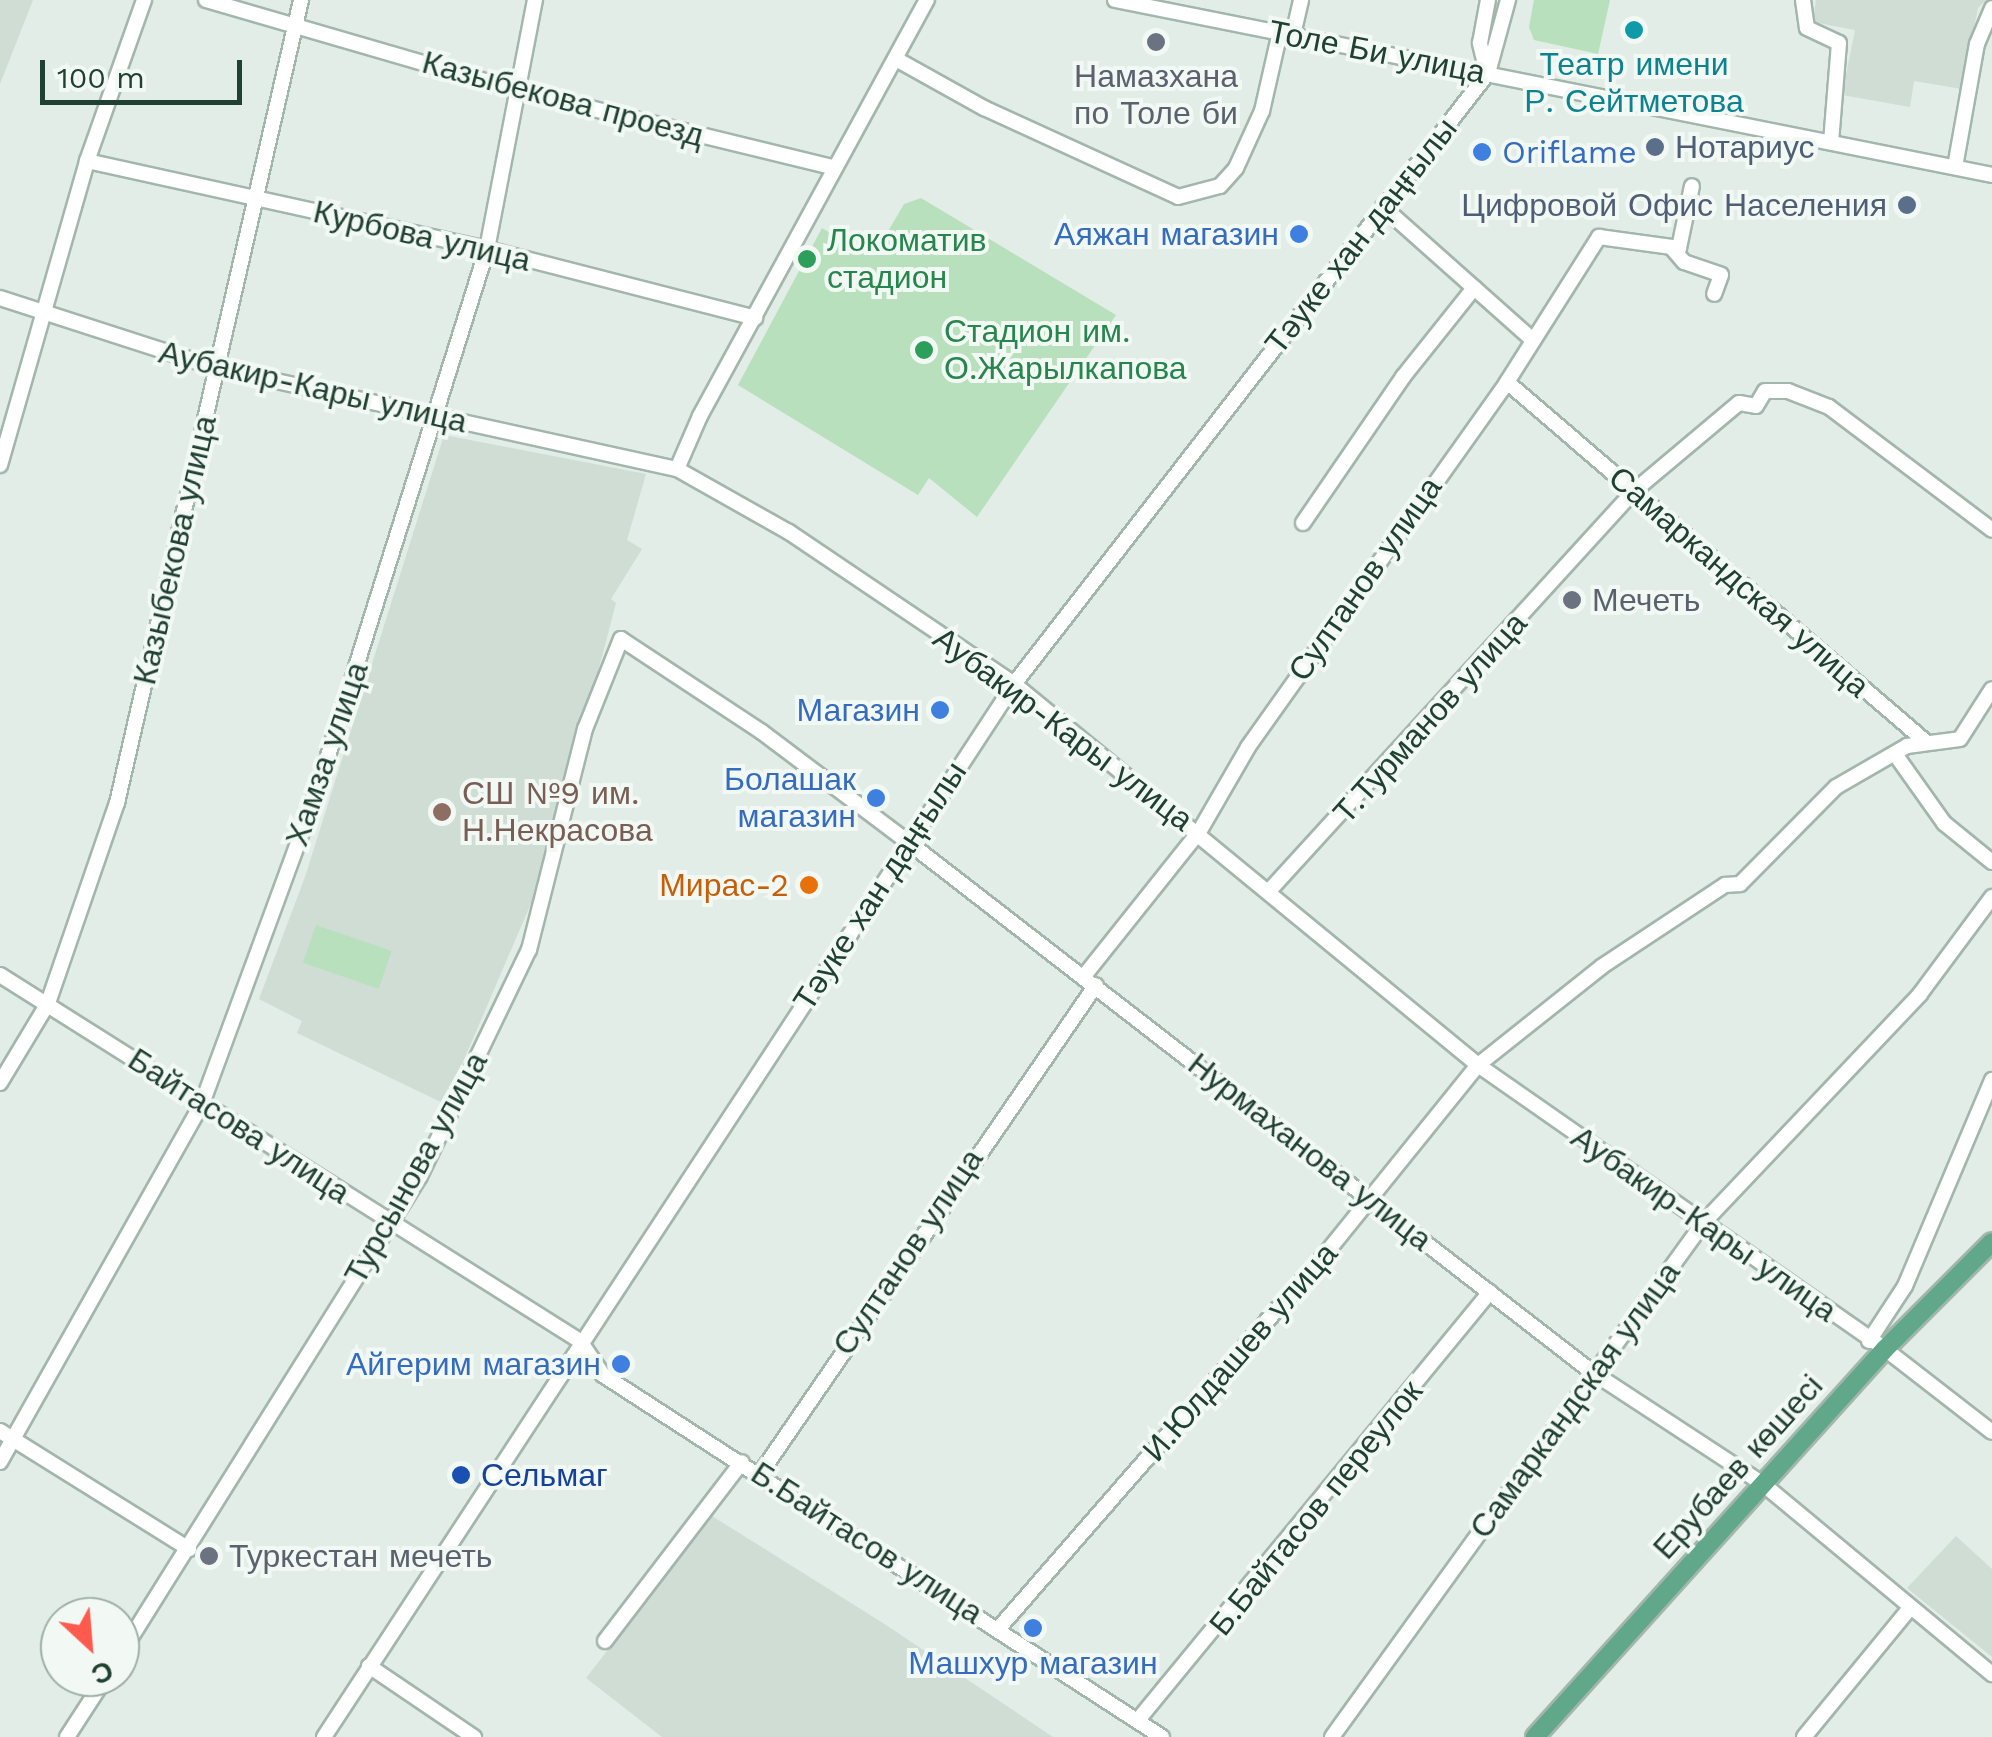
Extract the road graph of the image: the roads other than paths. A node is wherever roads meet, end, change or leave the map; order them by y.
1 (144, 0) edge
2 (206, 0) edge
3 (301, 0) edge
4 (536, 0) edge
5 (927, 0) edge
6 (1115, 0) edge
7 (1301, 0) edge
8 (1488, 0) edge
9 (1508, 0) edge
10 (1802, 0) edge
11 (1992, 8) edge
12 (296, 24) junction
13 (1286, 34) junction
14 (896, 59) junction
15 (1488, 73) junction
16 (516, 90) junction
17 (1831, 142) junction
18 (87, 161) junction
19 (1955, 167) junction
20 (832, 168) junction
21 (1992, 174) edge
22 (1692, 186) dead end
23 (259, 198) junction
24 (1382, 207) junction
25 (1671, 247) junction
26 (488, 249) junction
27 (1474, 288) junction
28 (1714, 294) dead end
29 (0, 298) edge
30 (44, 311) junction
31 (755, 318) junction
32 (1534, 340) junction
33 (217, 368) junction
34 (1507, 382) junction
35 (437, 416) junction
36 (0, 464) edge
37 (677, 469) junction
38 (1634, 491) junction
39 (1302, 523) dead end
40 (1992, 530) edge
41 (621, 639) joint
42 (1014, 684) junction
43 (1992, 689) edge
44 (1926, 742) junction
45 (1895, 754) junction
46 (1199, 832) junction
47 (908, 842) junction
48 (1992, 862) edge
49 (1269, 891) junction
50 (1992, 897) edge
51 (0, 975) edge
52 (1090, 981) junction
53 (48, 1003) junction
54 (1478, 1065) junction
55 (1992, 1080) edge
56 (0, 1083) edge
57 (203, 1102) junction
58 (1370, 1198) junction
59 (1704, 1222) junction
60 (391, 1225) junction
61 (1992, 1242) edge
62 (1490, 1292) junction
63 (580, 1341) junction
64 (1877, 1345) junction
65 (1592, 1372) junction
66 (1992, 1432) edge
67 (6, 1435) edge
68 (0, 1462) edge
69 (742, 1462) junction
70 (760, 1474) junction
71 (1764, 1484) junction
72 (188, 1549) junction
73 (1909, 1609) junction
74 (140, 1624) edge
75 (1000, 1628) junction
76 (605, 1641) dead end
77 (369, 1666) junction
78 (1992, 1674) edge
79 (93, 1697) edge
80 (1138, 1720) junction
81 (67, 1737) edge
82 (324, 1737) edge
83 (474, 1737) edge
84 (1162, 1737) edge
85 (1332, 1737) edge
86 (1535, 1737) edge
87 (1804, 1737) edge

1 - 18 street
2 - 12 street, Казыбекова проезд
3 - 12 street, Казыбекова улица
4 - 16 street, Хамза улица
5 - 14 street
6 - 13 street, Толе Би улица
7 - 13 street
8 - 15 street
9 - 15 street, Тәуке хан даңғылы
10 - 17 street
11 - 19 street
12 - 16 street, Казыбекова проезд
12 - 23 street, Казыбекова улица
13 - 14 street
13 - 15 street, Толе Би улица
14 - 20 street
15 - 17 street, Толе Би улица
15 - 24 street, Тәуке хан даңғылы
16 - 20 street, Казыбекова проезд
16 - 26 street, Хамза улица
17 - 19 street, Толе Би улица
18 - 23 street, Курбова улица
18 - 30 street
19 - 21 street, Толе Би улица
20 - 31 street
22 - 25 street
23 - 26 street, Курбова улица
23 - 33 street, Казыбекова улица
24 - 27 street
24 - 42 street, Тәуке хан даңғылы
25 - 28 street, Султанов улица
25 - 32 street, Султанов улица
26 - 31 street, Курбова улица
26 - 35 street, Хамза улица
27 - 32 street
27 - 39 street
29 - 30 street, Аубакир-Кары улица
30 - 33 street, Аубакир-Кары улица
30 - 36 street
31 - 37 street
32 - 34 street, Султанов улица
33 - 35 street, Аубакир-Кары улица
33 - 53 street, Казыбекова улица
34 - 38 street, Самаркандская улица
34 - 46 street, Султанов улица
35 - 37 street, Аубакир-Кары улица
35 - 57 street, Хамза улица
37 - 42 street, Аубакир-Кары улица
38 - 40 street, Т.Турманов улица
38 - 44 street, Самаркандская улица
38 - 49 street, Т.Турманов улица
41 - 47 street, Нурмаханова улица
41 - 60 street, Турсынова улица
42 - 46 street, Аубакир-Кары улица
42 - 47 street, Тәуке хан даңғылы
43 - 44 street, И.Юлдашев улица
44 - 45 street, И.Юлдашев улица
45 - 48 street
45 - 54 street, И.Юлдашев улица
46 - 49 street, Аубакир-Кары улица
46 - 52 street, Султанов улица
47 - 52 street, Нурмаханова улица
47 - 63 street, Тәуке хан даңғылы
49 - 54 street, Аубакир-Кары улица
50 - 59 street, Самаркандская улица
51 - 53 street, Байтасова улица
52 - 58 street, Нурмаханова улица
52 - 70 street, Султанов улица
53 - 56 street, Казыбекова улица
53 - 57 street, Байтасова улица
54 - 58 street, И.Юлдашев улица
54 - 59 street, Аубакир-Кары улица
55 - 64 street
57 - 60 street, Байтасова улица
57 - 67 street, Хамза улица
58 - 62 street, Нурмаханова улица
58 - 75 street, И.Юлдашев улица
59 - 64 street, Аубакир-Кары улица
59 - 65 street, Самаркандская улица
60 - 63 street, Байтасова улица
60 - 72 street, Турсынова улица
61 - 64 main road, Ерубаев көшесі
62 - 65 street, Нурмаханова улица
62 - 80 street, Б.Байтасов переулок
63 - 69 street, Б.Байтасов улица
63 - 77 street, Тәуке хан даңғылы
64 - 66 street, Аубакир-Кары улица
64 - 71 main road, Ерубаев көшесі
65 - 71 street, Нурмаханова улица
65 - 85 street, Самаркандская улица
67 - 68 street, Хамза улица
67 - 72 street
69 - 70 street, Б.Байтасов улица
69 - 76 street
70 - 75 street, Б.Байтасов улица
71 - 73 street, Нурмаханова улица
71 - 86 main road, Ерубаев көшесі
72 - 74 street, Турсынова улица
73 - 78 street, Нурмаханова улица
73 - 87 street
75 - 80 street, Б.Байтасов улица
77 - 82 street, Тәуке хан даңғылы
77 - 83 street
79 - 81 street
80 - 84 street, Б.Байтасов улица

